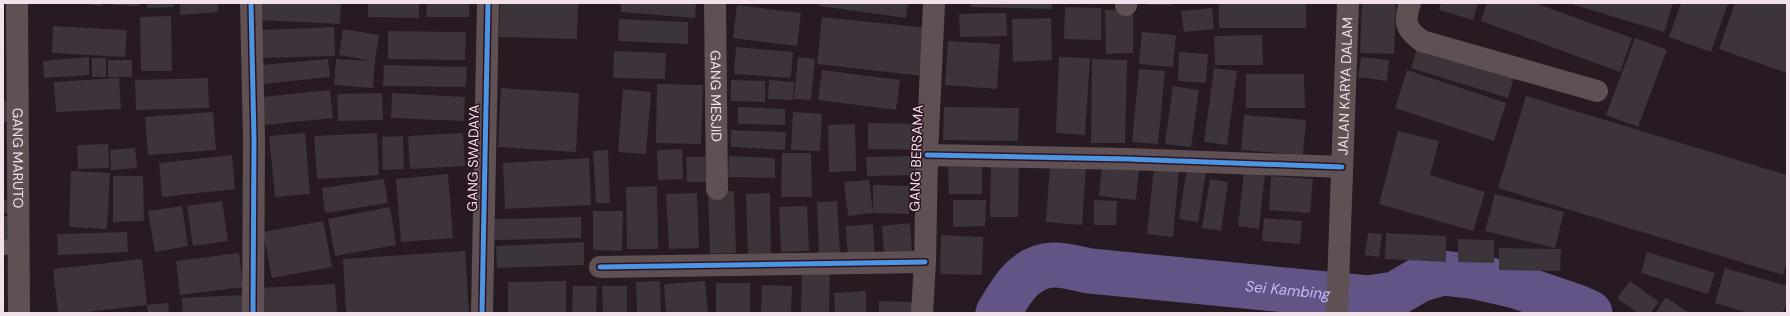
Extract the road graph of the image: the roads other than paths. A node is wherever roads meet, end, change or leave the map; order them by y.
1 (17, 3) edge
2 (251, 3) edge
3 (488, 3) edge
4 (715, 3) edge
5 (934, 3) edge
6 (1348, 3) edge
7 (1410, 3) edge
8 (1596, 91) dead end
9 (927, 155) junction
10 (1342, 167) junction
11 (717, 189) dead end
12 (11, 248) edge
13 (925, 262) junction
14 (600, 267) dead end
15 (19, 313) edge
16 (253, 313) edge
17 (482, 313) edge
18 (922, 313) edge
19 (1337, 313) edge

1 - 12 street, GANG MARUTO
2 - 16 street
3 - 17 street, GANG SWADAYA
4 - 11 street, GANG MESJID
5 - 9 street, GANG BERSAMA
6 - 10 street, JALAN KARYA DALAM
7 - 8 street
9 - 10 street
9 - 13 street, GANG BERSAMA
10 - 19 street, JALAN KARYA DALAM
12 - 15 street, GANG MARUTO
13 - 14 street
13 - 18 street, GANG BERSAMA

